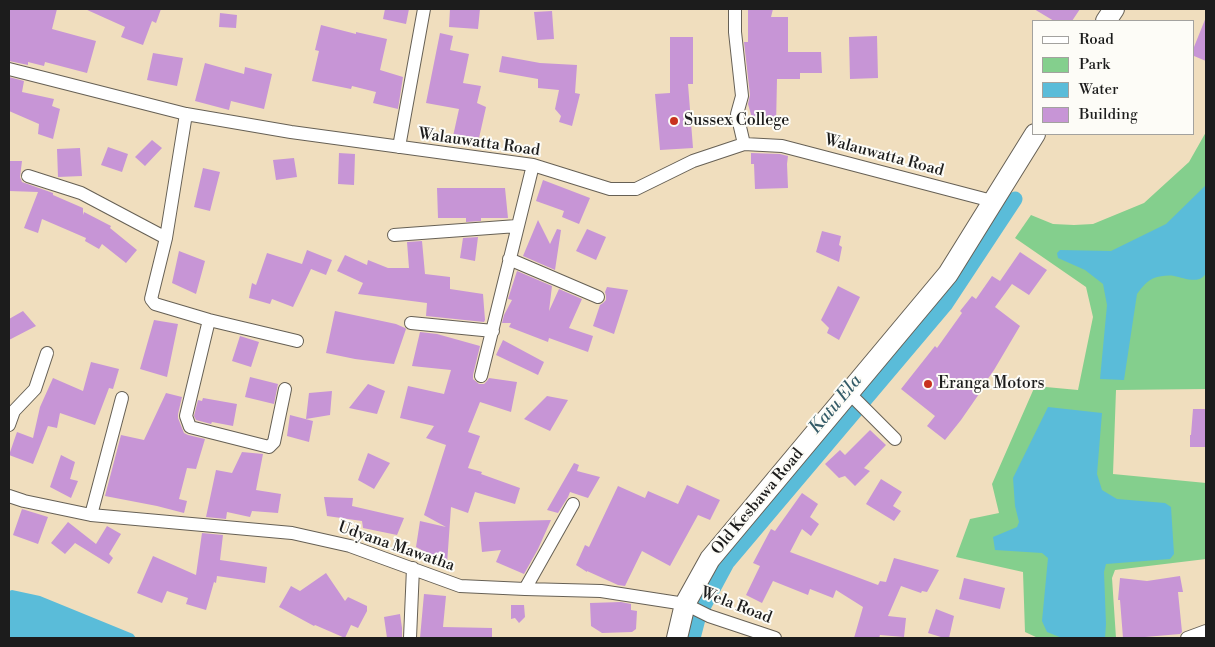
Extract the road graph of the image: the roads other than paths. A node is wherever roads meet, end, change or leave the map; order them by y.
1 (424, 9) edge
2 (735, 9) edge
3 (1114, 9) edge
4 (1107, 20) edge
5 (9, 69) edge
6 (186, 114) junction
7 (1034, 135) edge
8 (744, 144) junction
9 (400, 147) junction
10 (533, 165) junction
11 (28, 176) dead end
12 (992, 201) junction
13 (517, 226) junction
14 (394, 235) dead end
15 (166, 238) junction
16 (509, 259) junction
17 (598, 297) dead end
18 (209, 320) junction
19 (411, 323) dead end
20 (493, 331) junction
21 (297, 341) dead end
22 (47, 353) dead end
23 (481, 376) dead end
24 (285, 389) dead end
25 (849, 393) junction
26 (122, 398) dead end
27 (9, 425) edge
28 (895, 439) dead end
29 (9, 496) edge
30 (573, 504) dead end
31 (92, 515) junction
32 (412, 568) junction
33 (525, 589) junction
34 (689, 606) junction
35 (1206, 631) edge
36 (410, 638) edge
37 (677, 638) edge
38 (775, 638) edge
39 (1187, 638) edge

1 - 9 street
2 - 8 street
3 - 4 main road
5 - 6 street, Walauwatta Road
6 - 9 street, Walauwatta Road
6 - 15 street
7 - 12 main road, Old Kesbawa Road
8 - 10 street, Walauwatta Road
8 - 12 street, Walauwatta Road
9 - 10 street, Walauwatta Road
10 - 13 street
11 - 15 street
12 - 25 main road, Old Kesbawa Road
13 - 14 street
13 - 16 street
15 - 18 street
16 - 17 street
16 - 20 street
18 - 21 street
18 - 24 street
19 - 20 street
20 - 23 street
22 - 27 street
25 - 28 street
25 - 34 main road, Old Kesbawa Road
26 - 31 street
29 - 31 street, Udyana Mawatha
30 - 33 street
31 - 32 street, Udyana Mawatha
32 - 33 street, Udyana Mawatha
32 - 36 street
33 - 34 street, Udyana Mawatha
34 - 37 main road, Old Kesbawa Road
34 - 38 street, Wela Road
35 - 39 street

